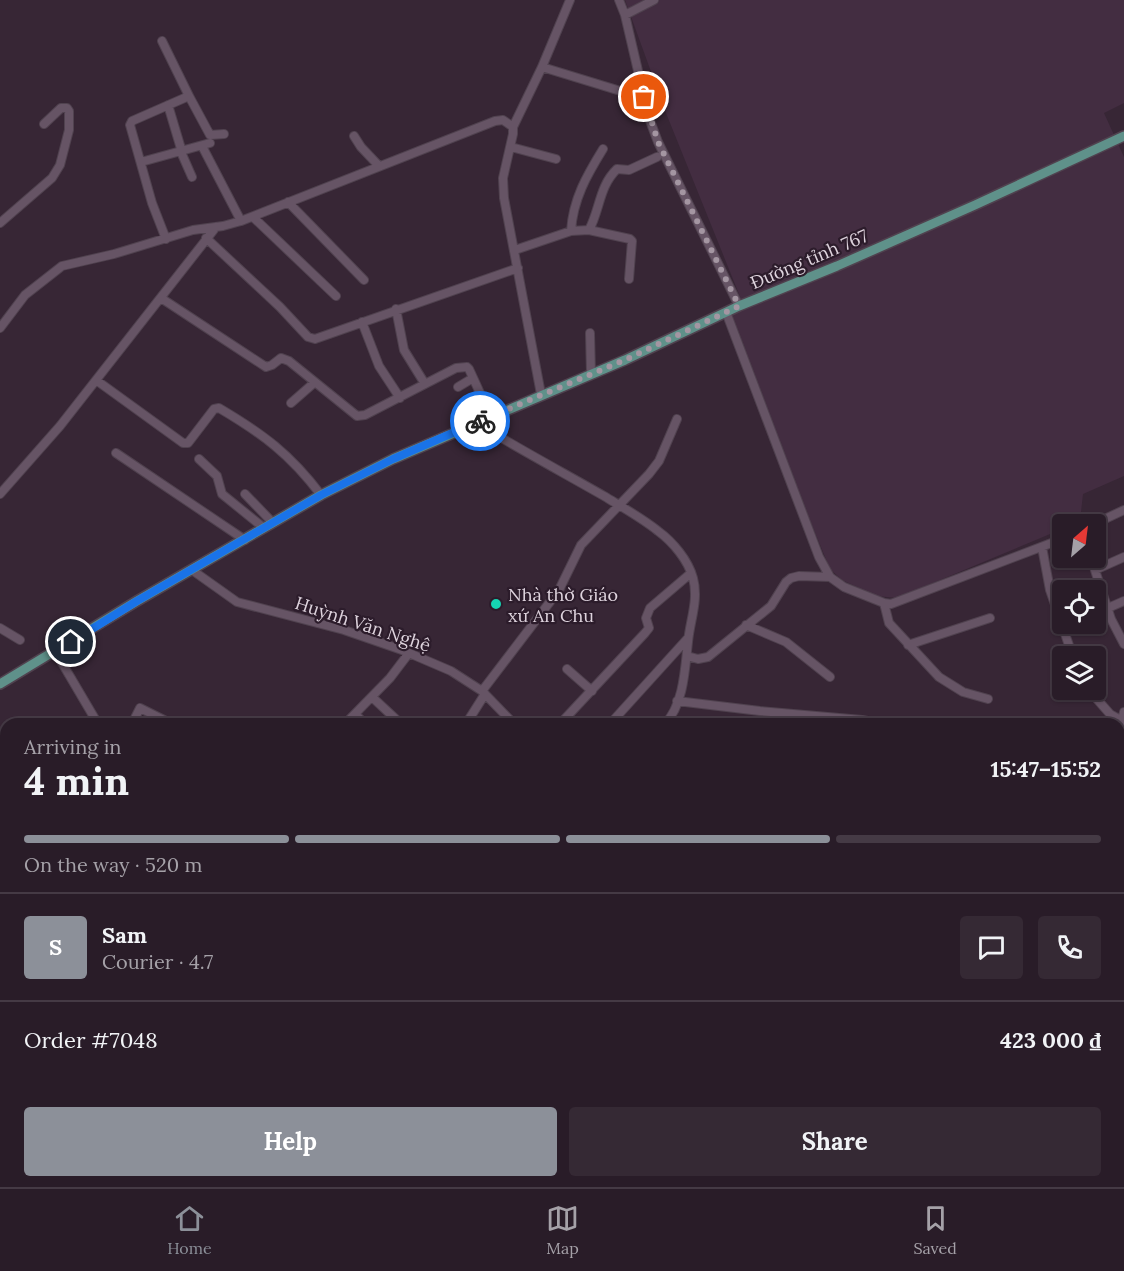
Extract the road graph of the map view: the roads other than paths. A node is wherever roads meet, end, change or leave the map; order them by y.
1 (570, 0) edge
2 (619, 0) edge
3 (654, 0) edge
4 (625, 15) junction
5 (162, 41) dead end
6 (542, 67) junction
7 (627, 93) dead end
8 (189, 96) junction
9 (168, 105) junction
10 (44, 124) dead end
11 (513, 127) junction
12 (224, 134) dead end
13 (354, 136) dead end
14 (1124, 136) edge
15 (511, 147) junction
16 (603, 149) dead end
17 (181, 152) junction
18 (657, 157) dead end
19 (556, 159) dead end
20 (141, 162) junction
21 (379, 166) junction
22 (192, 177) dead end
23 (288, 202) junction
24 (253, 217) junction
25 (241, 221) junction
26 (0, 223) edge
27 (216, 227) junction
28 (589, 230) junction
29 (571, 231) junction
30 (206, 238) junction
31 (166, 239) junction
32 (514, 249) junction
33 (518, 268) junction
34 (629, 279) dead end
35 (364, 280) dead end
36 (336, 296) dead end
37 (161, 298) junction
38 (739, 306) junction
39 (396, 309) junction
40 (726, 312) junction
41 (362, 322) junction
42 (0, 328) edge
43 (590, 333) dead end
44 (591, 374) junction
45 (473, 378) junction
46 (96, 381) junction
47 (315, 381) junction
48 (425, 384) junction
49 (458, 387) dead end
50 (541, 394) junction
51 (400, 398) junction
52 (291, 403) dead end
53 (488, 418) junction
54 (676, 419) dead end
55 (116, 453) dead end
56 (199, 459) dead end
57 (0, 494) edge
58 (245, 494) dead end
59 (321, 495) junction
60 (618, 505) junction
61 (1124, 510) edge
62 (1106, 518) edge
63 (273, 523) junction
64 (264, 528) junction
65 (245, 540) junction
66 (1052, 543) edge
67 (1042, 547) junction
68 (1124, 556) edge
69 (192, 570) junction
70 (1095, 570) joint
71 (691, 573) junction
72 (830, 577) junction
73 (1124, 601) edge
74 (884, 603) junction
75 (1108, 608) junction
76 (990, 618) dead end
77 (746, 625) junction
78 (0, 628) edge
79 (688, 638) junction
80 (20, 640) dead end
81 (1124, 644) edge
82 (908, 645) junction
83 (1069, 646) edge
84 (55, 651) junction
85 (409, 653) junction
86 (687, 656) junction
87 (567, 669) dead end
88 (830, 677) dead end
89 (0, 684) edge
90 (592, 691) junction
91 (483, 693) junction
92 (372, 697) junction
93 (988, 699) dead end
94 (1098, 700) edge
95 (677, 701) junction
96 (355, 714) junction
97 (94, 718) edge
98 (134, 718) edge
99 (160, 718) edge
100 (351, 718) edge
101 (359, 718) edge
102 (395, 718) edge
103 (469, 718) edge
104 (508, 718) edge
105 (566, 718) edge
106 (615, 718) edge
107 (670, 718) edge
108 (839, 718) edge
109 (1116, 718) edge

1 - 6 street
2 - 4 street
3 - 4 street
4 - 38 street
5 - 8 street
6 - 7 street
6 - 11 street
8 - 9 street
8 - 12 street
9 - 17 street
9 - 20 street
10 - 26 street
11 - 15 street
11 - 21 street
13 - 21 street
14 - 38 main road, Đường tỉnh 767
15 - 19 street
15 - 32 street
16 - 29 street
17 - 20 street
17 - 22 street
17 - 25 street
18 - 28 street
20 - 31 street
21 - 23 street
23 - 24 street
23 - 35 street
24 - 25 street
24 - 36 street
25 - 27 street
27 - 30 street
27 - 31 street
28 - 29 street
28 - 34 street
29 - 32 street
30 - 37 street
30 - 41 street
31 - 42 street
32 - 33 street
33 - 39 street
33 - 50 street
37 - 46 street
37 - 47 street
38 - 40 main road, Đường tỉnh 767
39 - 41 street
39 - 48 street
40 - 44 main road, Đường tỉnh 767
40 - 72 street
41 - 51 street
43 - 44 street
44 - 50 main road, Đường tỉnh 767
45 - 48 street
45 - 49 street
45 - 53 street
46 - 57 street
46 - 59 street
47 - 51 street
47 - 52 street
48 - 51 street
50 - 53 main road, Đường tỉnh 767
53 - 59 main road, Đường tỉnh 767
53 - 60 street
54 - 60 street
55 - 65 street
56 - 64 street
58 - 63 street
59 - 63 main road, Đường tỉnh 767
60 - 71 street
60 - 91 street
61 - 62 street
63 - 64 main road, Đường tỉnh 767
64 - 65 main road, Đường tỉnh 767
65 - 69 main road, Đường tỉnh 767
66 - 67 street
67 - 74 street
67 - 83 street
68 - 70 street
69 - 84 main road, Đường tỉnh 767
69 - 85 street, Huỳnh Văn Nghệ
70 - 75 street
71 - 79 street
71 - 90 street
72 - 74 street
72 - 77 street
73 - 75 street
74 - 82 street
75 - 81 street
76 - 82 street
77 - 86 street
77 - 88 street
78 - 80 street
79 - 86 street
79 - 106 street
82 - 93 street
84 - 89 main road, Đường tỉnh 767
84 - 97 street
85 - 91 street, Huỳnh Văn Nghệ
85 - 92 street
86 - 95 street
87 - 90 street
90 - 105 street
91 - 103 street
91 - 104 street, Huỳnh Văn Nghệ
92 - 96 street
92 - 102 street
94 - 109 street
95 - 107 street
95 - 108 street
96 - 100 street
96 - 101 street
98 - 99 street

